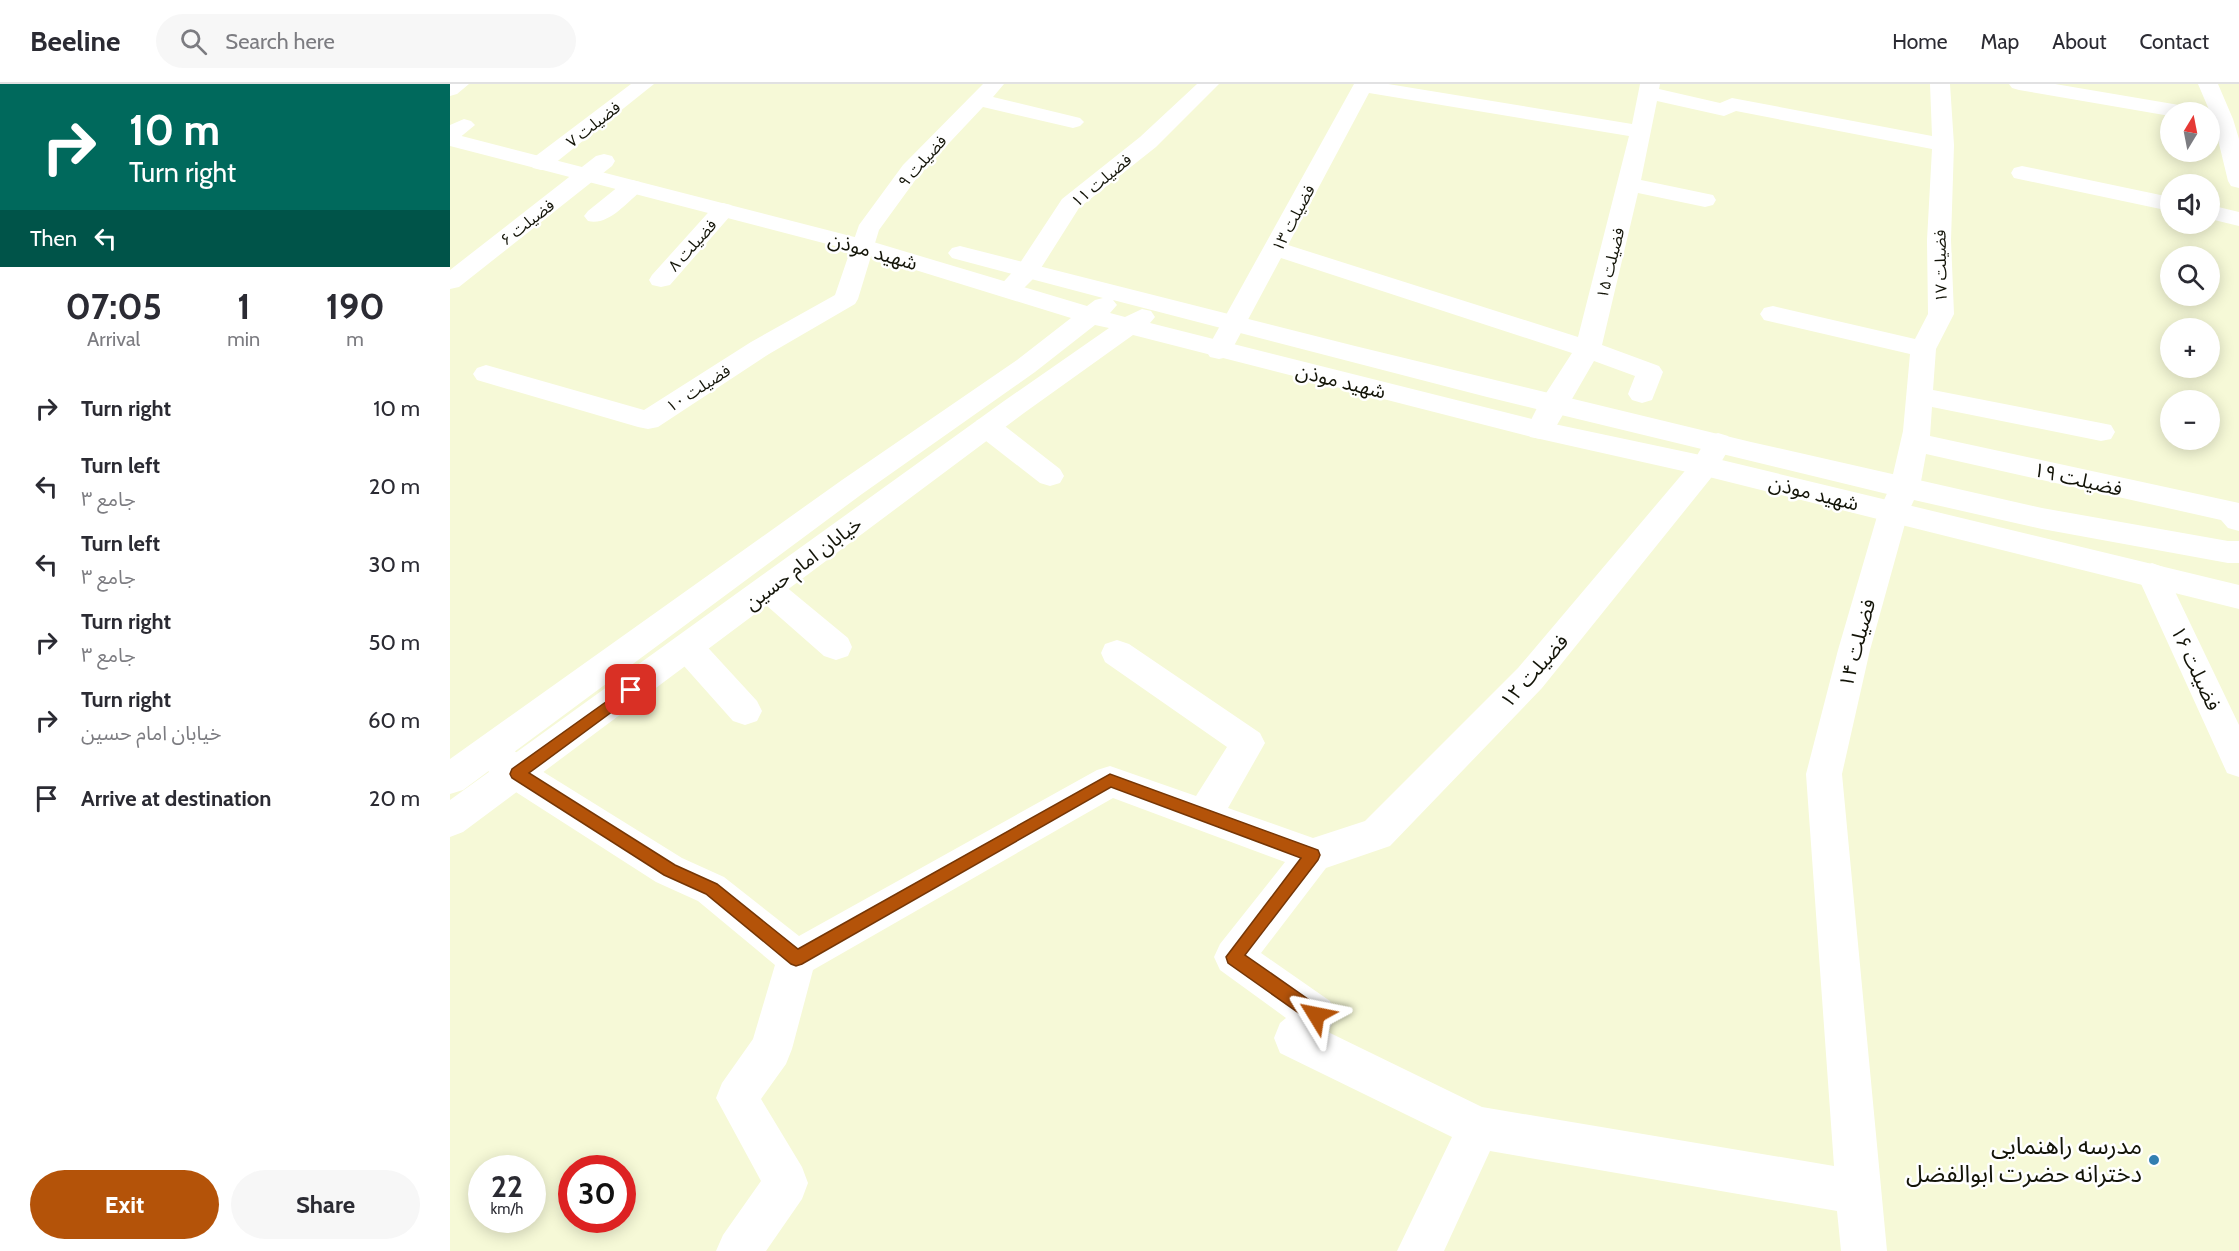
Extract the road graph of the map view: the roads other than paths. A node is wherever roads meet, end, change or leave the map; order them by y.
1 (459, 84) edge
2 (644, 84) edge
3 (1209, 84) edge
4 (1940, 84) edge
5 (2019, 84) edge
6 (2208, 84) edge
7 (1364, 85) edge
8 (1649, 89) edge
9 (450, 90) edge
10 (987, 92) edge
11 (2212, 102) edge
12 (2160, 108) edge
13 (1073, 122) dead end
14 (2220, 128) edge
15 (454, 130) edge
16 (1641, 132) junction
17 (1943, 145) junction
18 (551, 156) junction
19 (596, 168) junction
20 (2022, 173) dead end
21 (2238, 173) edge
22 (1629, 184) junction
23 (632, 187) junction
24 (1705, 200) dead end
25 (2160, 202) edge
26 (723, 210) junction
27 (2220, 214) edge
28 (596, 216) dead end
29 (2239, 219) edge
30 (865, 238) junction
31 (1276, 249) junction
32 (1027, 271) junction
33 (661, 280) dead end
34 (450, 282) edge
35 (1008, 290) junction
36 (1117, 295) junction
37 (1158, 306) junction
38 (1773, 314) dead end
39 (1092, 316) junction
40 (1235, 324) junction
41 (1130, 326) junction
42 (1923, 349) junction
43 (1588, 350) junction
44 (1219, 351) junction
45 (486, 374) dead end
46 (1642, 394) dead end
47 (1920, 396) junction
48 (1553, 404) junction
49 (987, 427) junction
50 (1540, 430) junction
51 (2101, 432) dead end
52 (1914, 442) junction
53 (1711, 454) junction
54 (1050, 476) dead end
55 (1899, 500) junction
56 (2239, 520) edge
57 (2239, 552) edge
58 (2152, 575) junction
59 (768, 589) junction
60 (2239, 597) edge
61 (836, 647) dead end
62 (688, 648) junction
63 (1117, 653) dead end
64 (745, 711) dead end
65 (489, 751) junction
66 (2239, 762) edge
67 (517, 774) junction
68 (450, 779) edge
69 (1204, 816) junction
70 (450, 821) edge
71 (1313, 855) junction
72 (796, 958) junction
73 (1479, 1128) junction
74 (1858, 1192) junction
75 (739, 1251) edge
76 (1420, 1251) edge
77 (1864, 1251) edge

1 - 9 street
2 - 18 street, فضیلت ۷
3 - 32 street, فضیلت ۱۱
4 - 17 street, فضیلت ۱۷
5 - 12 street
6 - 11 street
7 - 16 street
7 - 31 street, فضیلت ۱۳
8 - 16 street, فضیلت ۱۵
8 - 17 street
10 - 13 street
10 - 30 street, فضیلت ۹
14 - 21 street
15 - 18 street, شهید موذن
16 - 22 street, فضیلت ۱۵
17 - 42 street, فضیلت ۱۷
18 - 19 street, شهید موذن
19 - 23 street, شهید موذن
19 - 30 street, شهید موذن
19 - 34 street, فضیلت ۶
20 - 25 street
22 - 24 street
22 - 43 street, فضیلت ۱۵
23 - 26 street, شهید موذن
23 - 28 street
26 - 30 street, شهید موذن
26 - 33 street, فضیلت ۸
27 - 29 street
30 - 32 street, شهید موذن
30 - 35 street, شهید موذن
30 - 45 street, فضیلت ۱۰
31 - 40 street, فضیلت ۱۳
31 - 43 street
32 - 35 street, فضیلت ۱۱
32 - 36 street, شهید موذن
35 - 39 street, شهید موذن
36 - 37 street, شهید موذن
36 - 39 street, خیابان امام حسین
37 - 40 street, شهید موذن
37 - 41 street, خیابان امام حسین
38 - 42 street
39 - 41 street, شهید موذن
39 - 65 street, خیابان امام حسین
40 - 44 street, فضیلت ۱۳
40 - 48 street, شهید موذن
41 - 44 street, شهید موذن
41 - 49 street, خیابان امام حسین
42 - 47 street, فضیلت ۱۷
43 - 46 street
43 - 48 street, فضیلت ۱۵
44 - 50 street, شهید موذن
47 - 51 street
47 - 52 street, فضیلت ۱۷
48 - 50 street, فضیلت ۱۵
48 - 53 street, شهید موذن
49 - 54 street
49 - 59 street, خیابان امام حسین
50 - 53 street, شهید موذن
52 - 55 street, فضیلت ۱۷
52 - 56 street, فضیلت ۱۹
53 - 55 street, شهید موذن
53 - 71 street, فضیلت ۱۲
55 - 57 street, شهید موذن
55 - 58 street, شهید موذن
55 - 74 street, فضیلت ۱۴
58 - 60 street, شهید موذن
58 - 66 street, فضیلت ۱۶
59 - 61 street
59 - 62 street, خیابان امام حسین
62 - 64 street
62 - 67 street, خیابان امام حسین
63 - 69 street
65 - 67 street
65 - 68 street, خیابان امام حسین
67 - 70 street, خیابان امام حسین
67 - 72 street
69 - 71 street
69 - 72 street
71 - 73 street
72 - 75 street
73 - 74 street
73 - 76 street
74 - 77 street, فضیلت ۱۴

